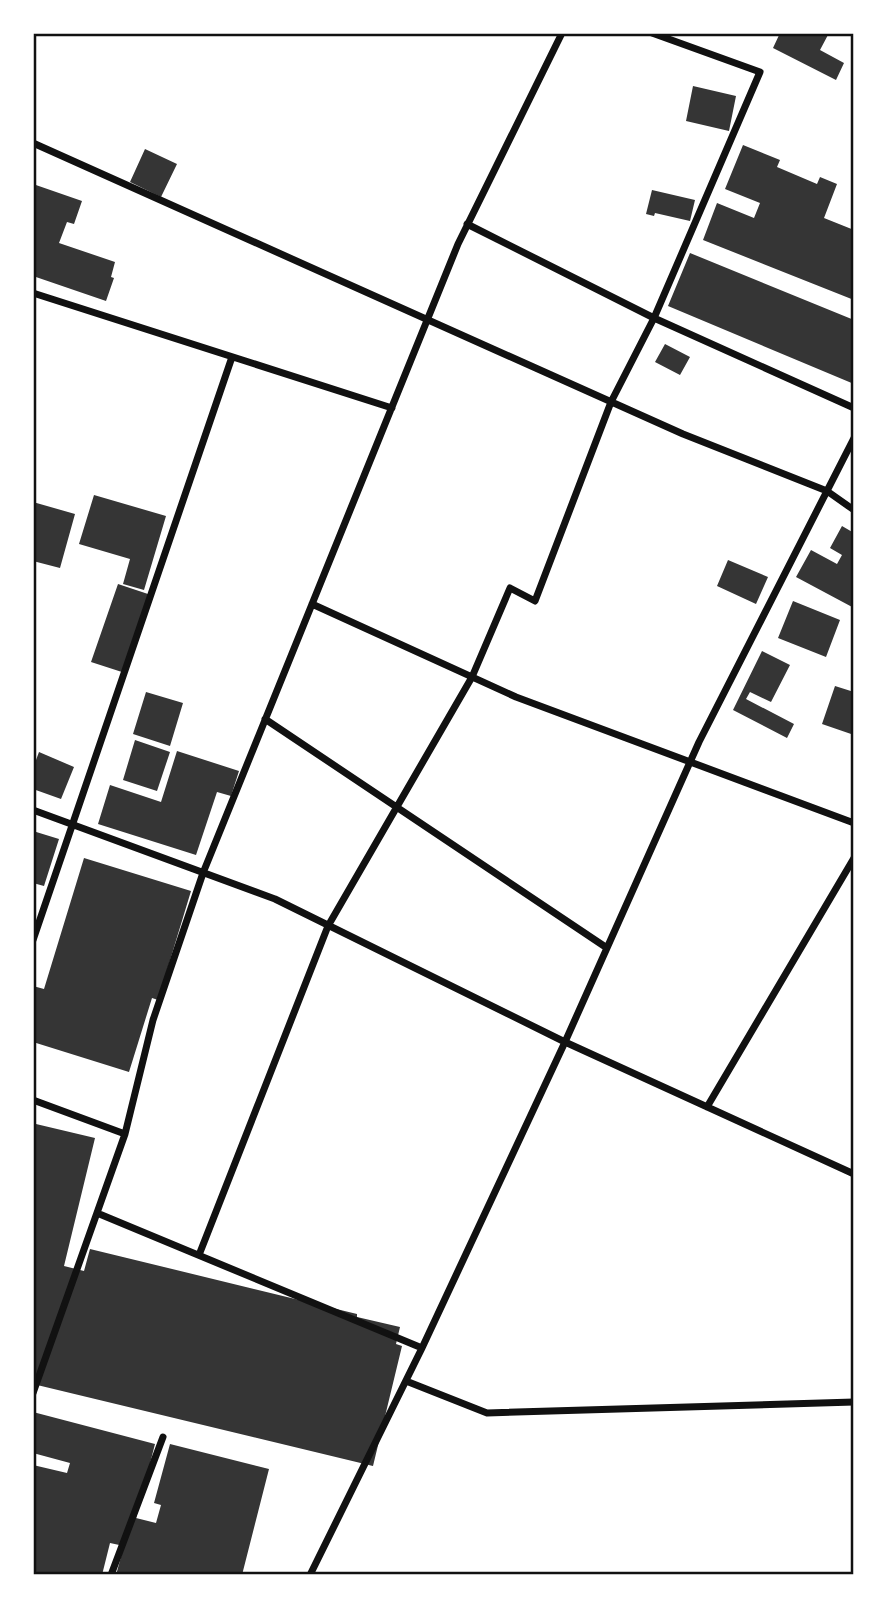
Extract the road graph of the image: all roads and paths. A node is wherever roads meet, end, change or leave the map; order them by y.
1 (562, 33) edge
2 (652, 33) edge
3 (33, 144) edge
4 (467, 224) junction
5 (33, 293) edge
6 (654, 318) junction
7 (427, 320) junction
8 (232, 357) junction
9 (611, 402) junction
10 (392, 408) junction
11 (854, 408) edge
12 (854, 438) edge
13 (827, 491) junction
14 (854, 510) edge
15 (312, 604) junction
16 (472, 677) junction
17 (265, 719) junction
18 (690, 762) junction
19 (397, 807) junction
20 (33, 810) edge
21 (854, 823) edge
22 (72, 825) junction
23 (854, 858) edge
24 (203, 873) junction
25 (328, 926) junction
26 (33, 940) edge
27 (607, 948) junction
28 (565, 1042) junction
29 (33, 1100) edge
30 (707, 1107) junction
31 (125, 1134) junction
32 (854, 1174) edge
33 (97, 1213) junction
34 (199, 1255) junction
35 (422, 1348) junction
36 (406, 1381) junction
37 (33, 1394) edge
38 (854, 1402) edge
39 (163, 1437) dead end
40 (111, 1575) edge
41 (310, 1575) edge

1 - 4 street
2 - 6 street
3 - 7 street
4 - 6 street
4 - 7 street
5 - 8 street
6 - 9 street
6 - 11 street
7 - 9 street
7 - 10 street
8 - 10 street
8 - 22 street
9 - 13 street
9 - 16 street
10 - 15 street
12 - 13 street
13 - 14 street
13 - 18 street
15 - 16 street
15 - 17 street
16 - 18 street
16 - 19 street
17 - 19 street
17 - 24 street
18 - 21 street
18 - 27 street
19 - 25 street
19 - 27 street
20 - 22 street
22 - 24 street
22 - 26 street
23 - 30 street
24 - 25 street
24 - 31 street
25 - 28 street
25 - 34 street
27 - 28 street
28 - 30 street
28 - 35 street
29 - 31 street
30 - 32 street
31 - 33 street
33 - 34 street
33 - 37 street
34 - 35 street
35 - 36 street
36 - 38 street
36 - 41 street
39 - 40 street

